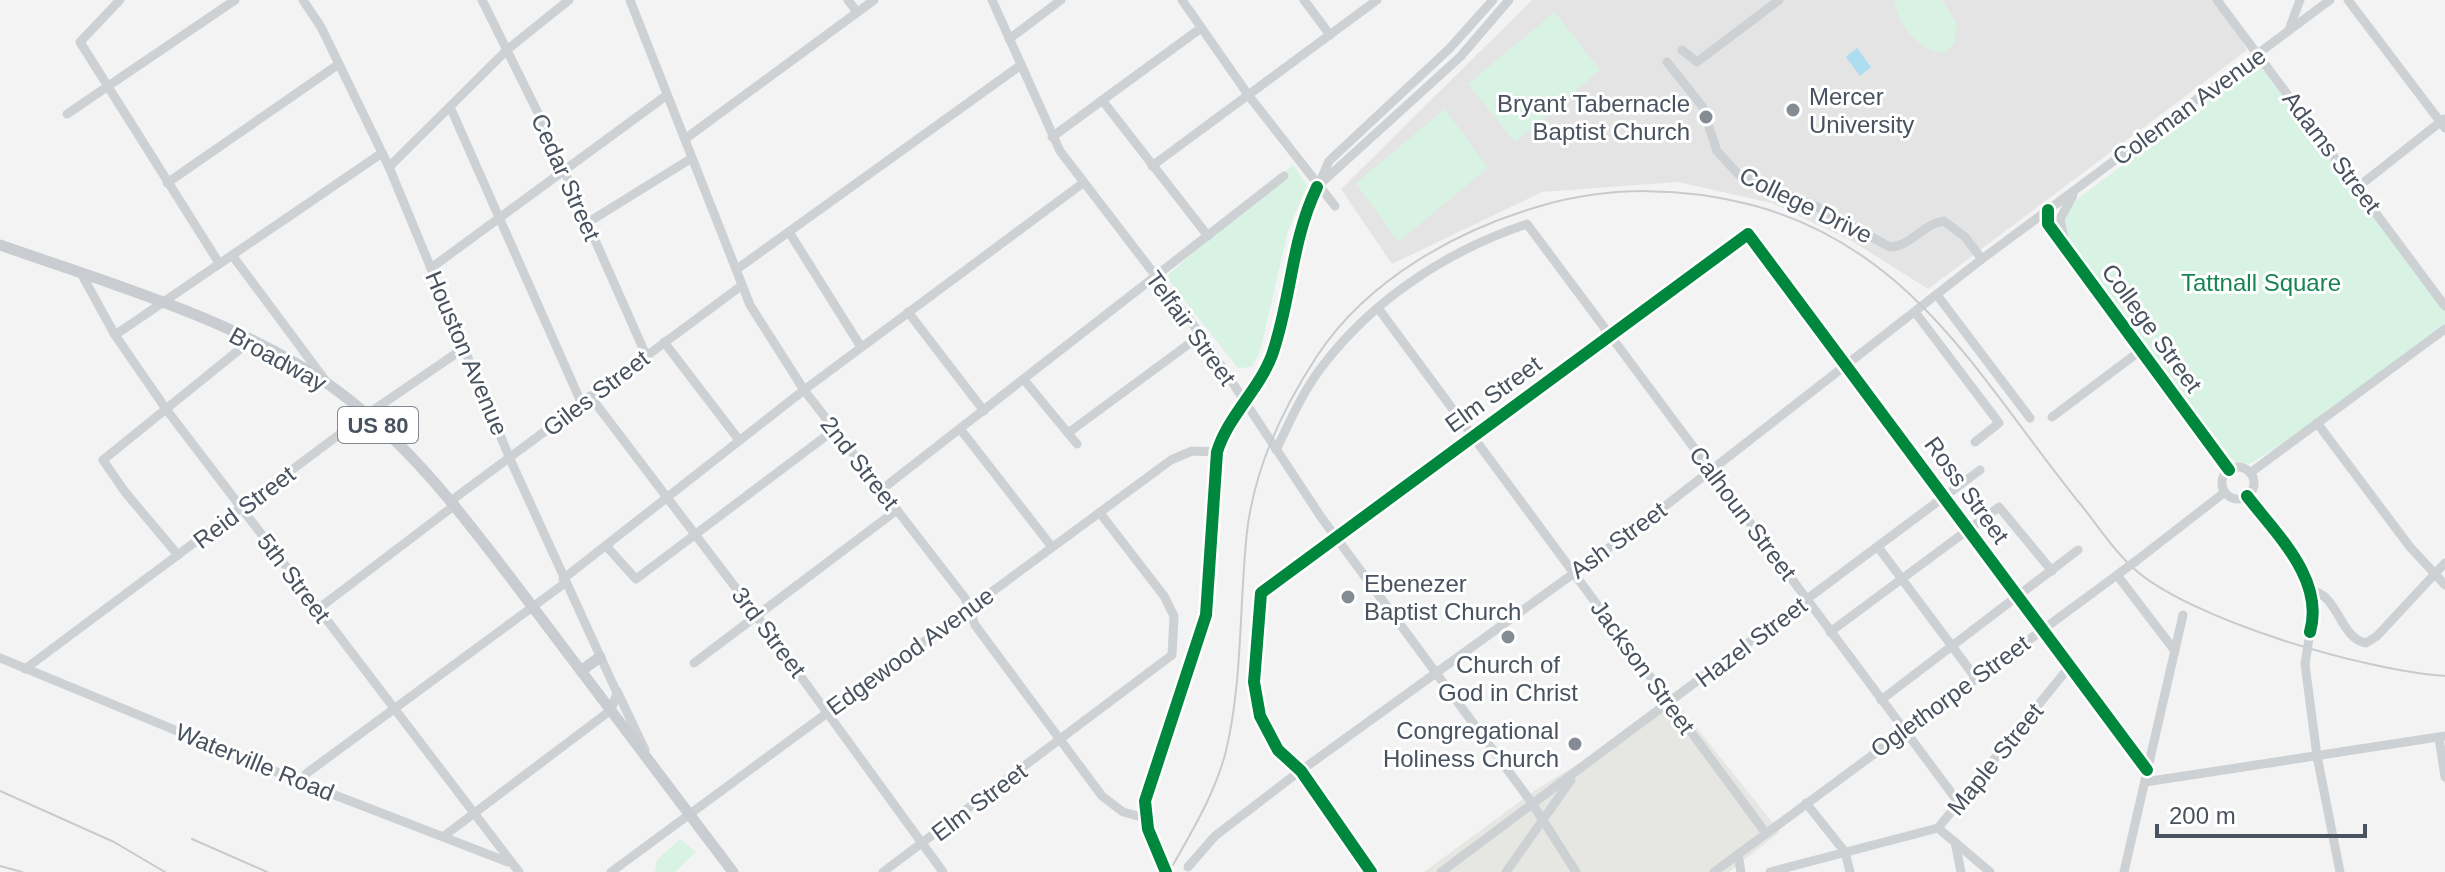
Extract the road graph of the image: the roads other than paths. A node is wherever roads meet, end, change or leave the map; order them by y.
1 (120, 0) edge
2 (235, 0) edge
3 (303, 0) edge
4 (495, 0) edge
5 (569, 0) edge
6 (630, 0) edge
7 (848, 0) edge
8 (874, 0) edge
9 (992, 0) edge
10 (1061, 0) edge
11 (1182, 0) edge
12 (1304, 0) edge
13 (1377, 0) edge
14 (1493, 0) edge
15 (1509, 0) edge
16 (1779, 0) edge
17 (2217, 0) edge
18 (2300, 0) edge
19 (2330, 0) edge
20 (2348, 0) edge
21 (484, 4) edge
22 (857, 12) junction
23 (1201, 28) junction
24 (2288, 33) junction
25 (1330, 35) junction
26 (1009, 39) junction
27 (508, 49) junction
28 (1682, 50) dead end
29 (2259, 56) junction
30 (1667, 62) dead end
31 (339, 64) junction
32 (1021, 65) junction
33 (106, 85) junction
34 (667, 95) junction
35 (1249, 96) junction
36 (1102, 100) junction
37 (451, 109) junction
38 (67, 114) dead end
39 (2443, 123) edge
40 (1052, 137) junction
41 (685, 139) junction
42 (382, 153) junction
43 (692, 158) junction
44 (1152, 166) junction
45 (389, 167) junction
46 (564, 172) junction
47 (1284, 176) dead end
48 (167, 183) junction
49 (1083, 183) junction
50 (1317, 187) junction
51 (2358, 187) junction
52 (2078, 188) junction
53 (1335, 206) dead end
54 (2048, 210) junction
55 (500, 219) junction
56 (587, 223) junction
57 (789, 232) junction
58 (1752, 235) joint
59 (1208, 236) junction
60 (0, 245) edge
61 (232, 255) junction
62 (2072, 257) junction
63 (1982, 259) junction
64 (219, 263) junction
65 (431, 268) junction
66 (737, 269) junction
67 (82, 275) junction
68 (1156, 278) junction
69 (741, 286) junction
70 (1937, 295) junction
71 (161, 304) junction
72 (2445, 306) edge
73 (1378, 308) junction
74 (908, 312) junction
75 (1915, 312) junction
76 (2445, 329) edge
77 (115, 335) junction
78 (1201, 335) junction
79 (1610, 335) junction
80 (250, 341) junction
81 (664, 342) junction
82 (861, 347) junction
83 (464, 348) junction
84 (2140, 351) junction
85 (646, 355) junction
86 (1847, 366) junction
87 (1025, 381) junction
88 (327, 383) junction
89 (804, 390) junction
90 (590, 396) junction
91 (1245, 401) junction
92 (581, 402) junction
93 (166, 409) junction
94 (984, 411) junction
95 (368, 416) junction
96 (2052, 417) dead end
97 (2030, 418) dead end
98 (2317, 423) junction
99 (834, 430) junction
100 (961, 430) junction
101 (1068, 433) junction
102 (1472, 437) junction
103 (739, 440) junction
104 (1975, 442) dead end
105 (1077, 444) dead end
106 (1276, 450) junction
107 (1217, 452) junction
108 (510, 459) junction
109 (1711, 470) junction
110 (1980, 470) dead end
111 (2229, 470) junction
112 (2250, 473) junction
113 (881, 490) junction
114 (2225, 492) junction
115 (667, 496) junction
116 (2247, 496) junction
117 (1944, 497) junction
118 (453, 502) junction
119 (242, 509) junction
120 (897, 510) junction
121 (1100, 513) junction
122 (1968, 529) junction
123 (695, 535) junction
124 (1337, 537) junction
125 (607, 547) junction
126 (1052, 547) junction
127 (1878, 547) junction
128 (2078, 550) dead end
129 (178, 555) junction
130 (2445, 563) edge
131 (2052, 571) junction
132 (1573, 573) junction
133 (2119, 574) junction
134 (2433, 574) junction
135 (1901, 579) junction
136 (564, 581) junction
137 (2445, 585) edge
138 (2311, 591) junction
139 (2018, 597) junction
140 (1807, 599) junction
141 (970, 607) junction
142 (533, 608) junction
143 (318, 609) junction
144 (2183, 615) dead end
145 (757, 617) junction
146 (2042, 629) junction
147 (1830, 632) junction
148 (1952, 646) junction
149 (2175, 651) junction
150 (600, 657) junction
151 (0, 658) edge
152 (694, 663) dead end
153 (2070, 666) junction
154 (25, 669) junction
155 (581, 671) junction
156 (1434, 671) junction
157 (1975, 677) junction
158 (614, 684) junction
159 (1881, 700) junction
160 (1669, 702) junction
161 (611, 710) junction
162 (394, 711) junction
163 (827, 712) junction
164 (1904, 731) junction
165 (2442, 737) edge
166 (1060, 741) junction
167 (2317, 756) junction
168 (649, 760) junction
169 (1584, 765) junction
170 (2147, 770) junction
171 (1301, 771) junction
172 (2445, 777) edge
173 (301, 782) junction
174 (2145, 782) junction
175 (1532, 803) junction
176 (1806, 803) junction
177 (1959, 803) junction
178 (474, 814) junction
179 (689, 815) junction
180 (1146, 818) junction
181 (1543, 818) junction
182 (1938, 828) junction
183 (1765, 832) junction
184 (444, 836) junction
185 (1955, 842) junction
186 (922, 844) junction
187 (1845, 852) junction
188 (1738, 854) junction
189 (511, 863) junction
190 (1188, 867) dead end
191 (519, 872) edge
192 (611, 872) edge
193 (733, 872) edge
194 (883, 872) edge
195 (943, 872) edge
196 (1166, 872) edge
197 (1371, 872) edge
198 (1441, 872) edge
199 (1506, 872) edge
200 (1576, 872) edge
201 (1714, 872) edge
202 (1741, 872) edge
203 (1771, 872) edge
204 (1850, 872) edge
205 (1961, 872) edge
206 (1990, 872) edge
207 (2124, 872) edge
208 (2340, 872) edge

1 - 33 street
2 - 33 street
3 - 31 street, Houston Avenue
4 - 21 street
5 - 27 street
6 - 34 street, 2nd Street
7 - 22 street
8 - 22 street
9 - 26 street, Telfair Street
10 - 26 street
11 - 23 street
12 - 25 street
13 - 25 street
14 - 50 street
15 - 50 street
16 - 28 street
17 - 29 street, Adams Street
18 - 24 street
19 - 24 street, Coleman Avenue
20 - 39 street
21 - 27 street, Cedar Street
22 - 41 street
23 - 35 street
23 - 36 street
24 - 29 street, Coleman Avenue
25 - 35 street
26 - 32 street, Telfair Street
27 - 37 street
27 - 46 street, Cedar Street
29 - 51 street, Adams Street
29 - 52 street, Coleman Avenue
30 - 63 street, College Drive
31 - 42 street, Houston Avenue
31 - 48 street
32 - 40 street, Telfair Street
32 - 57 street
33 - 38 street
33 - 48 street
34 - 41 street, 2nd Street
34 - 46 street
35 - 44 street
35 - 50 street
36 - 40 street
36 - 44 street
37 - 45 street
37 - 55 street
39 - 51 street
40 - 49 street, Telfair Street
41 - 43 street, 2nd Street
42 - 45 street, Houston Avenue
42 - 61 street
43 - 56 street
43 - 66 street, 2nd Street
44 - 59 street
45 - 65 street, Houston Avenue
46 - 55 street
46 - 56 street, Cedar Street
47 - 59 street
48 - 64 street
49 - 68 street, Telfair Street
49 - 74 street
50 - 53 street
50 - 91 street
51 - 72 street, Adams Street
52 - 54 street, Coleman Avenue
52 - 62 street
54 - 62 street, College Street
54 - 63 street, Ash Street
55 - 65 street
55 - 92 street
56 - 85 street, Cedar Street
57 - 66 street
57 - 82 street
58 - 79 street, Elm Street
58 - 86 street, Ross Street
59 - 68 street
60 - 67 main road, Broadway / US 80
61 - 64 street
61 - 88 street
62 - 84 street, College Street
63 - 70 street, Ash Street
64 - 71 street
65 - 83 street, Houston Avenue
66 - 69 street, 2nd Street
67 - 71 main road, Broadway / US 80
67 - 77 street, 5th Street
68 - 78 street, Telfair Street
68 - 87 street
69 - 81 street, Giles Street
69 - 89 street, 2nd Street
70 - 75 street, Ash Street
70 - 97 street
71 - 77 street
71 - 80 main road, Broadway / US 80
73 - 79 street, Calhoun Street
73 - 102 street, Jackson Street
73 - 106 street
74 - 82 street
74 - 94 street
75 - 86 street, Ash Street
75 - 104 street
76 - 98 street
77 - 93 street, 5th Street
78 - 91 street, Telfair Street
78 - 101 street
79 - 102 street, Elm Street
79 - 109 street, Calhoun Street
80 - 88 main road, Broadway / US 80
80 - 93 street
81 - 85 street, Giles Street
81 - 103 street
82 - 89 street
83 - 95 street, Reid Street
83 - 108 street, Houston Avenue
84 - 96 street
84 - 111 street, College Street
85 - 90 street, Giles Street
86 - 109 street, Ash Street
86 - 117 street, Ross Street
87 - 94 street
87 - 101 street
88 - 95 main road, Broadway / US 80
89 - 99 street, 2nd Street
89 - 103 street
90 - 92 street, Giles Street
90 - 115 street, 3rd Street
91 - 106 street, Telfair Street
91 - 107 street
92 - 108 street, Giles Street
93 - 119 street, 5th Street
93 - 129 street
94 - 100 street
95 - 118 main road, Broadway / US 80
95 - 119 street, Reid Street
98 - 112 street
98 - 134 street
99 - 113 street, 2nd Street
99 - 123 street
100 - 113 street
100 - 126 street
101 - 105 street
102 - 124 street, Elm Street
102 - 132 street, Jackson Street
103 - 115 street
106 - 124 street, Telfair Street
107 - 121 street, Edgewood Avenue
107 - 180 street
108 - 118 street, Giles Street
108 - 136 street, Houston Avenue
109 - 132 street, Ash Street
109 - 140 street, Calhoun Street
110 - 117 street, Hazel Street
111 - 112 street
111 - 114 street
112 - 116 street
113 - 120 street, 2nd Street
114 - 116 street
114 - 133 street, Oglethorpe Street, bridge
115 - 123 street, 3rd Street
115 - 125 street
116 - 138 street
117 - 122 street, Ross Street
117 - 127 street, Hazel Street
118 - 142 main road, Broadway / US 80
118 - 143 street, Giles Street
119 - 129 street, Reid Street
119 - 143 street, 5th Street
120 - 141 street, 2nd Street
120 - 145 street
121 - 126 street, Edgewood Avenue
121 - 166 street, Elm Street
122 - 131 street
122 - 135 street
122 - 139 street, Ross Street
123 - 125 street
123 - 145 street, 3rd Street
124 - 156 street, Telfair Street
124 - 171 street, Elm Street
125 - 136 street
126 - 141 street, Edgewood Avenue
127 - 135 street
127 - 140 street, Hazel Street
128 - 131 street
129 - 154 street, Reid Street
130 - 134 street
131 - 139 street
132 - 156 street, Ash Street
132 - 160 street, Jackson Street
133 - 146 street, Oglethorpe Street
133 - 149 street
134 - 137 street
134 - 138 street
135 - 147 street
135 - 148 street
136 - 142 street
136 - 150 street, Houston Avenue
138 - 167 street, bridge
139 - 146 street, Ross Street
139 - 148 street
140 - 147 street, Calhoun Street
140 - 160 street, Hazel Street
141 - 163 street, Edgewood Avenue
141 - 166 street, 2nd Street
142 - 155 main road, Broadway / US 80
142 - 162 street
143 - 162 street, 5th Street
144 - 149 street
145 - 152 street
145 - 163 street, 3rd Street
146 - 153 street, Ross Street
146 - 157 street, Oglethorpe Street
147 - 159 street, Calhoun Street
148 - 157 street
148 - 159 street
149 - 170 street
150 - 155 main road
150 - 158 street, Houston Avenue
151 - 154 street, Waterville Road
153 - 170 street, Ross Street
153 - 177 street, Maple Street
154 - 173 street, Waterville Road
155 - 161 main road, Broadway / US 80
156 - 171 street, Ash Street
156 - 175 street, Telfair Street
157 - 164 street, Oglethorpe Street
158 - 161 street
158 - 168 street, Houston Avenue
159 - 164 street, Calhoun Street
160 - 169 street, Hazel Street
160 - 183 street, Jackson Street
161 - 168 main road, US 80
161 - 178 street
162 - 173 street
162 - 178 street, 5th Street
163 - 179 street, Edgewood Avenue
163 - 186 street, 3rd Street
164 - 176 street, Oglethorpe Street
164 - 177 street, Calhoun Street
165 - 167 street
165 - 172 street
166 - 180 street, 2nd Street
166 - 186 street, Elm Street
167 - 174 street
167 - 208 street
168 - 179 main road, US 80
169 - 175 street, Hazel Street
169 - 181 street
170 - 174 street
171 - 190 street, Ash Street
171 - 197 street
173 - 184 street, Waterville Road
174 - 207 street
175 - 181 street, Telfair Street
175 - 198 street, Hazel Street
176 - 183 street, Oglethorpe Street
176 - 187 street
177 - 182 street, Maple Street
178 - 184 street
178 - 189 street, 5th Street
179 - 192 street, Edgewood Avenue
179 - 193 main road, US 80
180 - 196 street
181 - 199 street
181 - 200 street, Telfair Street
182 - 185 street
182 - 187 street, Maple Street
183 - 188 street, Oglethorpe Street
184 - 189 street, Waterville Road
185 - 205 street
185 - 206 street
186 - 194 street, Elm Street
186 - 195 street, 3rd Street
187 - 203 street, Maple Street
187 - 204 street
188 - 201 street, Oglethorpe Street
188 - 202 street
189 - 191 street, 5th Street

